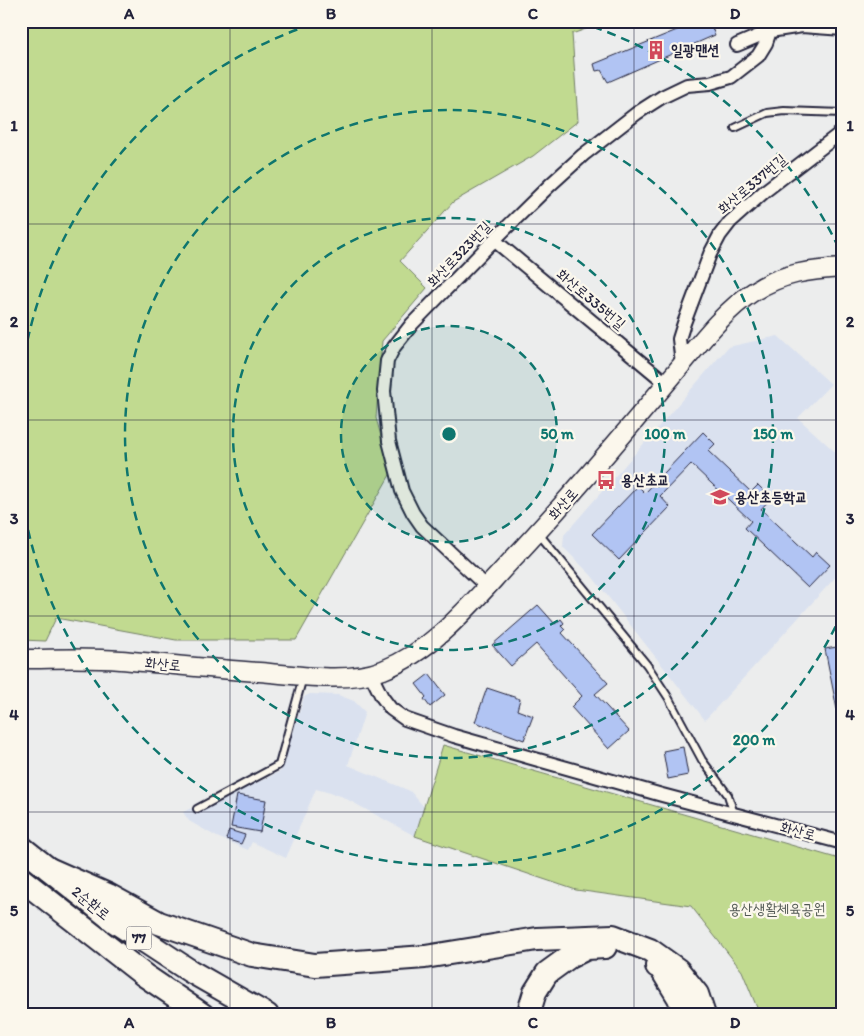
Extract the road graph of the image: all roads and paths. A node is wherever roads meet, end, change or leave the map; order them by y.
1 (843, 29) edge
2 (770, 31) junction
3 (738, 45) dead end
4 (843, 113) edge
5 (735, 128) dead end
6 (843, 131) edge
7 (494, 240) junction
8 (843, 268) edge
9 (682, 363) junction
10 (666, 383) junction
11 (538, 533) junction
12 (487, 587) junction
13 (21, 659) edge
14 (370, 674) junction
15 (304, 676) junction
16 (197, 809) dead end
17 (734, 814) junction
18 (843, 843) edge
19 (21, 847) edge
20 (49, 870) junction
21 (21, 879) edge
22 (203, 1015) edge
23 (268, 1015) edge
24 (528, 1015) edge
25 (685, 1015) edge
26 (704, 1015) edge

1 - 2 street
2 - 3 street
2 - 7 street, 화산로323번길
4 - 5 lane
6 - 9 street, 화산로337번길
7 - 10 street, 화산로335번길
7 - 12 street, 화산로323번길
8 - 9 main road, 화산로
9 - 10 main road, 화산로
10 - 11 main road, 화산로
11 - 12 main road, 화산로
11 - 17 lane
12 - 14 main road, 화산로
13 - 15 main road, 화산로
14 - 15 main road, 화산로
14 - 17 street, 화산로
15 - 16 lane
17 - 18 street, 화산로
19 - 20 highway, 2순환로 / 77
20 - 23 highway, 2순환로 / 77
20 - 26 highway
21 - 22 highway, 2순환로 / 77
24 - 25 highway

